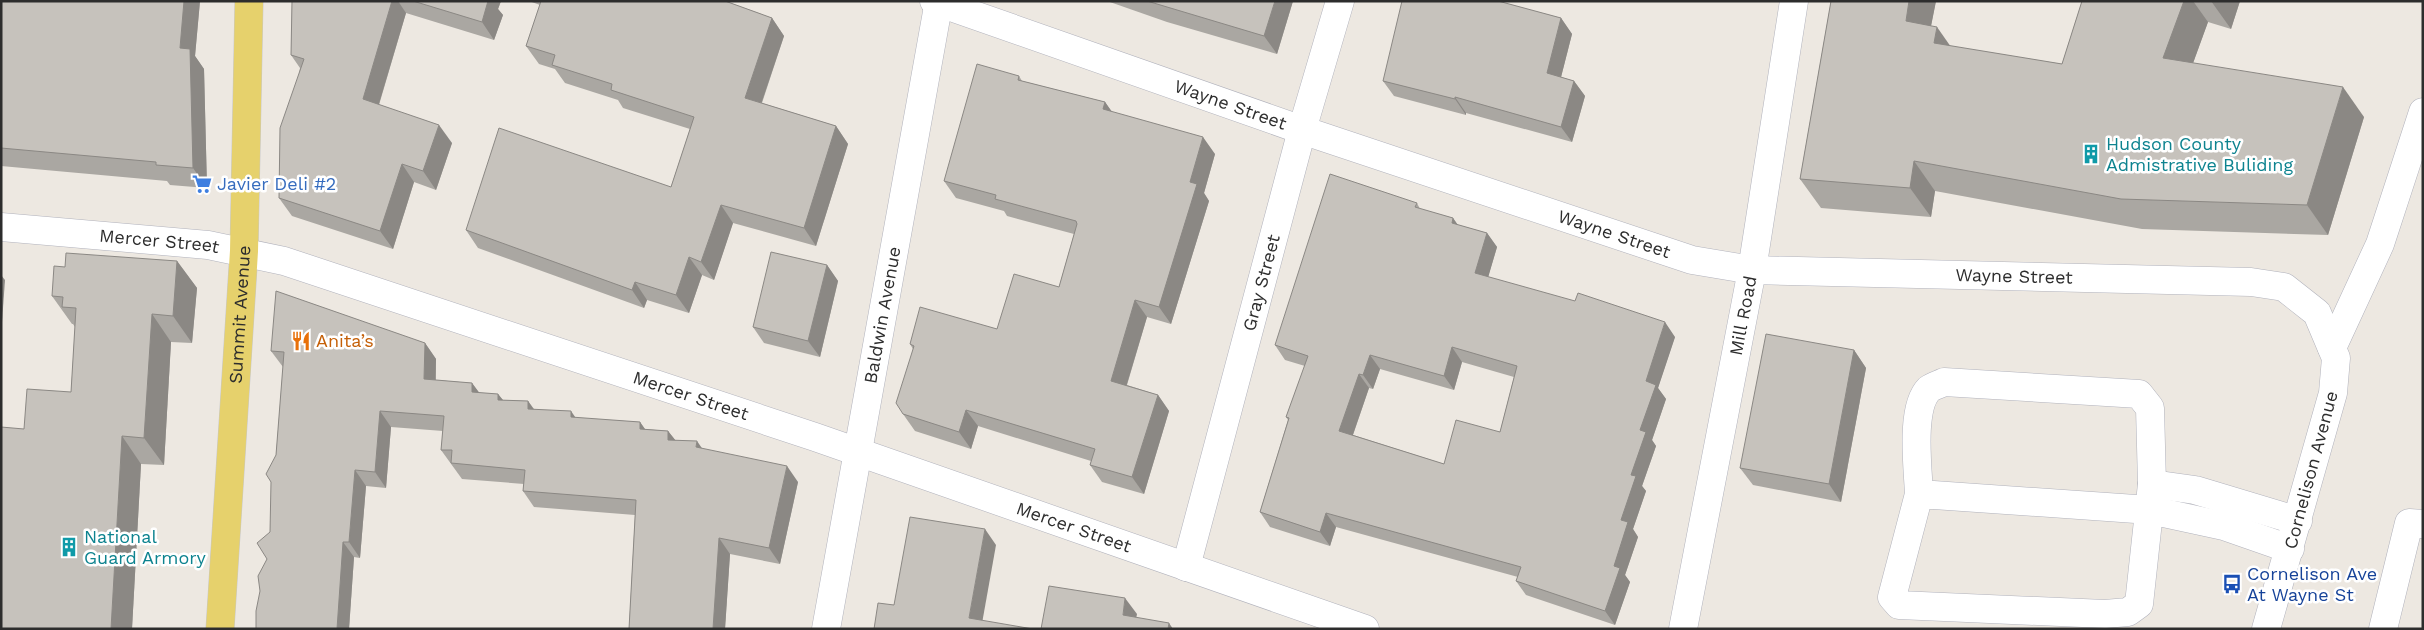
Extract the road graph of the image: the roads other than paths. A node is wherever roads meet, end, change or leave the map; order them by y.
1 (249, 1) edge
2 (1340, 1) edge
3 (1794, 1) edge
4 (938, 2) edge
5 (2423, 112) edge
6 (1302, 130) junction
7 (1, 227) edge
8 (244, 251) junction
9 (1752, 270) junction
10 (2318, 313) joint
11 (2332, 348) junction
12 (858, 453) junction
13 (1919, 494) junction
14 (2151, 497) junction
15 (2298, 522) junction
16 (2423, 524) edge
17 (2290, 549) junction
18 (1186, 567) junction
19 (220, 629) edge
20 (826, 629) edge
21 (1365, 629) edge
22 (1683, 629) edge
23 (2266, 629) edge
24 (2383, 629) edge

1 - 8 main road, Summit Avenue
2 - 6 street, Gray Street
3 - 9 street, Mill Road
4 - 6 street, Wayne Street
4 - 12 street, Baldwin Avenue
5 - 11 street
6 - 9 street, Wayne Street
6 - 18 street, Gray Street
7 - 8 street, Mercer Street
8 - 12 street, Mercer Street
8 - 19 main road, Summit Avenue
9 - 10 street, Wayne Street
9 - 22 street, Mill Road
10 - 11 street, Cornelison Avenue
11 - 15 street, Cornelison Avenue
12 - 18 street, Mercer Street
12 - 20 street, Baldwin Avenue
13 - 14 street
13 - 14 street
13 - 14 street
14 - 15 street
14 - 17 street
15 - 17 street, Cornelison Avenue
16 - 24 street
17 - 23 street, Cornelison Avenue
18 - 21 street, Mercer Street

